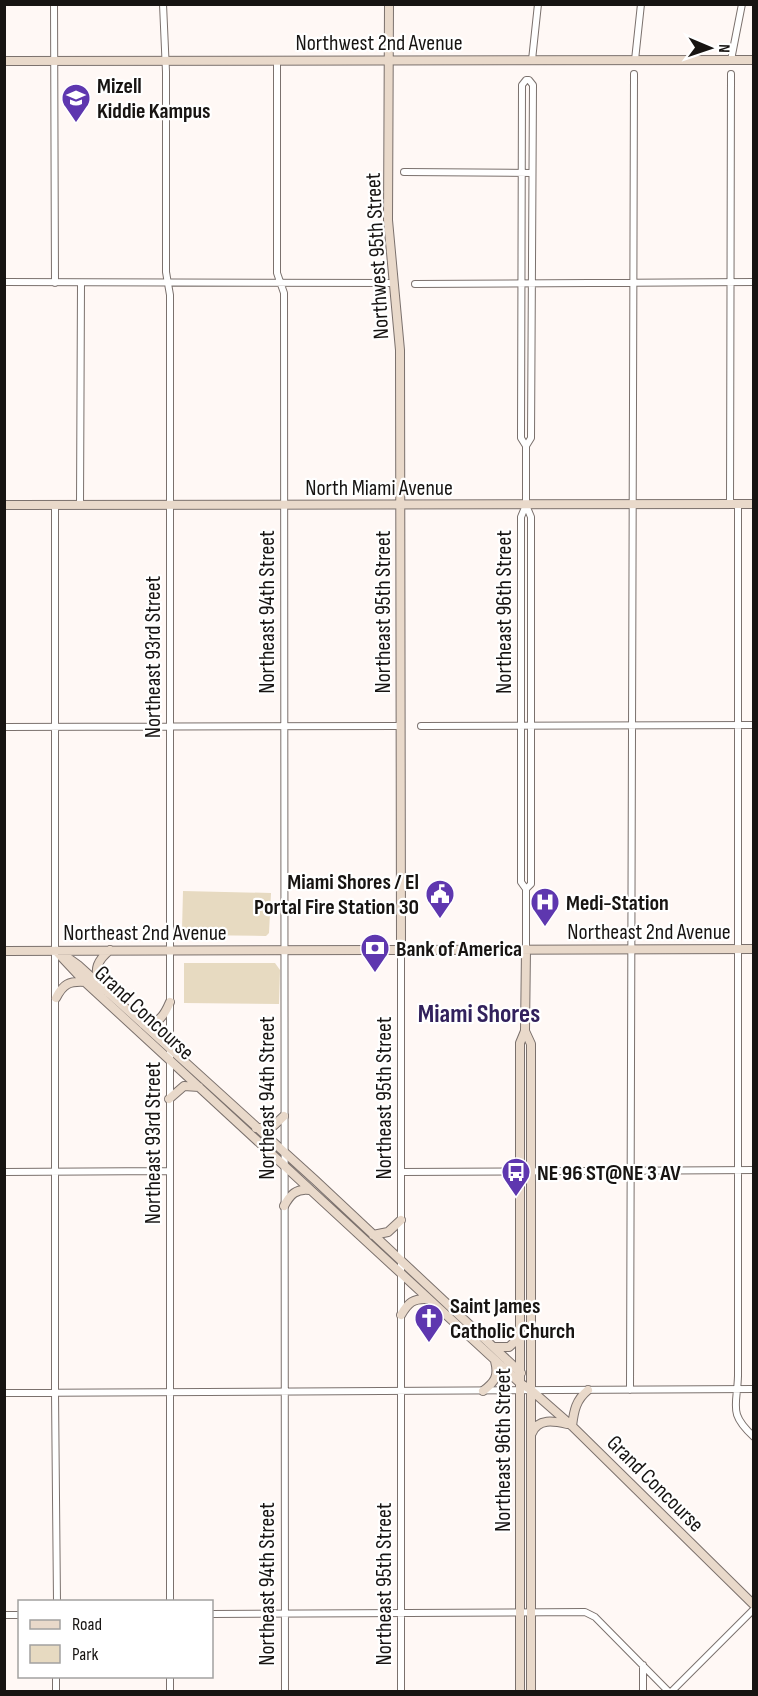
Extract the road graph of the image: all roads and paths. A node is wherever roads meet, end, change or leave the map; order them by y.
1 (54, 4) edge
2 (163, 4) edge
3 (389, 4) edge
4 (538, 4) edge
5 (641, 4) edge
6 (742, 4) edge
7 (277, 60) junction
8 (389, 60) junction
9 (532, 60) junction
10 (635, 60) junction
11 (731, 60) junction
12 (753, 60) edge
13 (4, 61) edge
14 (55, 61) junction
15 (165, 61) junction
16 (634, 74) dead end
17 (731, 74) dead end
18 (404, 172) dead end
19 (522, 173) junction
20 (532, 173) junction
21 (4, 282) edge
22 (280, 282) junction
23 (731, 282) junction
24 (753, 282) edge
25 (55, 283) junction
26 (81, 283) junction
27 (168, 283) junction
28 (394, 283) junction
29 (522, 283) junction
30 (532, 283) junction
31 (633, 283) junction
32 (415, 284) dead end
33 (526, 446) junction
34 (632, 504) junction
35 (734, 504) junction
36 (753, 504) edge
37 (55, 505) junction
38 (80, 505) junction
39 (170, 505) junction
40 (284, 505) junction
41 (400, 505) junction
42 (526, 505) junction
43 (4, 506) edge
44 (738, 725) junction
45 (753, 725) edge
46 (170, 726) junction
47 (284, 726) junction
48 (400, 726) junction
49 (421, 726) dead end
50 (521, 726) junction
51 (531, 726) junction
52 (4, 727) edge
53 (56, 727) junction
54 (633, 727) junction
55 (526, 889) junction
56 (400, 949) junction
57 (526, 949) junction
58 (632, 949) junction
59 (738, 949) junction
60 (753, 949) edge
61 (110, 950) junction
62 (170, 950) junction
63 (284, 950) junction
64 (4, 951) edge
65 (56, 951) junction
66 (85, 982) junction
67 (101, 986) junction
68 (56, 998) junction
69 (170, 1002) junction
70 (143, 1024) junction
71 (525, 1031) junction
72 (170, 1049) junction
73 (170, 1060) junction
74 (199, 1087) junction
75 (169, 1099) junction
76 (284, 1116) junction
77 (256, 1128) junction
78 (284, 1152) junction
79 (284, 1165) junction
80 (630, 1170) junction
81 (737, 1170) junction
82 (753, 1170) edge
83 (169, 1171) junction
84 (520, 1171) junction
85 (531, 1171) junction
86 (4, 1172) edge
87 (56, 1172) junction
88 (401, 1172) junction
89 (310, 1190) junction
90 (284, 1206) junction
91 (400, 1220) junction
92 (373, 1234) junction
93 (401, 1261) junction
94 (401, 1274) junction
95 (428, 1299) junction
96 (401, 1316) junction
97 (520, 1337) junction
98 (494, 1347) junction
99 (495, 1360) junction
100 (520, 1371) junction
101 (520, 1386) junction
102 (737, 1389) junction
103 (753, 1389) edge
104 (531, 1390) junction
105 (588, 1390) junction
106 (630, 1390) junction
107 (401, 1391) junction
108 (483, 1391) junction
109 (284, 1392) junction
110 (4, 1393) edge
111 (55, 1393) junction
112 (171, 1393) junction
113 (572, 1426) junction
114 (531, 1436) junction
115 (753, 1437) edge
116 (57, 1600) edge
117 (170, 1600) edge
118 (753, 1607) edge
119 (401, 1612) junction
120 (520, 1612) junction
121 (531, 1612) junction
122 (213, 1614) edge
123 (285, 1614) junction
124 (643, 1664) junction
125 (285, 1692) edge
126 (401, 1692) edge
127 (520, 1692) edge
128 (531, 1692) edge
129 (643, 1692) edge
130 (670, 1692) edge

1 - 14 street
2 - 15 street, Northeast 93rd Street
3 - 8 street, Northwest 95th Street
4 - 9 street
5 - 10 street
6 - 11 street
7 - 8 street, Northwest 2nd Avenue
7 - 15 street, Northwest 2nd Avenue
7 - 22 street, Northeast 94th Street
8 - 9 street, Northwest 2nd Avenue
8 - 28 street, Northwest 95th Street
9 - 10 street, Northwest 2nd Avenue
10 - 11 street, Northwest 2nd Avenue
11 - 12 street, Northwest 2nd Avenue
13 - 14 street, Northwest 2nd Avenue
14 - 15 street, Northwest 2nd Avenue
14 - 25 street
15 - 27 street, Northeast 93rd Street
16 - 31 street
17 - 23 street
18 - 19 street
19 - 20 street
19 - 20 street
19 - 29 street
20 - 30 street
21 - 25 street
22 - 27 street
22 - 28 street
22 - 40 street, Northeast 94th Street
23 - 24 street
23 - 31 street
23 - 35 street
25 - 26 street
26 - 27 street
26 - 38 street
27 - 39 street, Northeast 93rd Street
28 - 41 street, Northwest 95th Street
29 - 30 street
29 - 32 street
29 - 33 street
30 - 31 street
30 - 33 street
31 - 34 street
33 - 42 street
34 - 35 street, North Miami Avenue
34 - 42 street, North Miami Avenue
34 - 54 street
35 - 36 street, North Miami Avenue
35 - 44 street
37 - 38 street, North Miami Avenue
37 - 43 street, North Miami Avenue
37 - 53 street
38 - 39 street, North Miami Avenue
39 - 40 street, North Miami Avenue
39 - 46 street, Northeast 93rd Street
40 - 41 street, North Miami Avenue
40 - 47 street, Northeast 94th Street
41 - 42 street, North Miami Avenue
41 - 48 street, Northeast 95th Street
42 - 50 street, Northeast 96th Street
42 - 51 street, Northeast 96th Street
44 - 45 street
44 - 54 street
44 - 59 street
46 - 47 street
46 - 53 street
46 - 62 street, Northeast 93rd Street
47 - 48 street
47 - 63 street, Northeast 94th Street
48 - 56 street, Northeast 95th Street
49 - 50 street
50 - 51 street
50 - 55 street, Northeast 96th Street
51 - 54 street
51 - 55 street, Northeast 96th Street
52 - 53 street
53 - 65 street
54 - 58 street
55 - 57 street, Northeast 96th Street
56 - 57 street, Northeast 2nd Avenue
56 - 63 street, Northeast 2nd Avenue
56 - 88 street, Northeast 95th Street
57 - 58 street, Northeast 2nd Avenue
57 - 71 street, Northeast 96th Street
58 - 59 street, Northeast 2nd Avenue
58 - 80 street
59 - 60 street, Northeast 2nd Avenue
59 - 81 street
61 - 62 street, Northeast 2nd Avenue
61 - 65 street, Northeast 2nd Avenue
61 - 67 street
62 - 63 street, Northeast 2nd Avenue
62 - 69 street, Northeast 93rd Street
63 - 76 street, Northeast 94th Street
64 - 65 street, Northeast 2nd Avenue
65 - 66 street, Grand Concourse
65 - 67 street, Grand Concourse
65 - 68 street
66 - 68 street
66 - 73 street, Grand Concourse
67 - 70 street, Grand Concourse
68 - 87 street
69 - 70 street
69 - 72 street, Northeast 93rd Street
70 - 72 street, Grand Concourse
71 - 84 street, Northeast 96th Street
71 - 85 street, Northeast 96th Street
72 - 73 street, Northeast 93rd Street
72 - 77 street, Grand Concourse
73 - 74 street, Grand Concourse
73 - 75 street, Northeast 93rd Street
74 - 75 street
74 - 79 street, Grand Concourse
75 - 83 street, Northeast 93rd Street
76 - 77 street
76 - 78 street, Northeast 94th Street
77 - 78 street, Grand Concourse
78 - 79 street, Northeast 94th Street
78 - 92 street, Grand Concourse
79 - 89 street, Grand Concourse
79 - 90 street, Northeast 94th Street
80 - 81 street
80 - 85 street
80 - 106 street
81 - 82 street
81 - 102 street
83 - 87 street
83 - 112 street, Northeast 93rd Street
84 - 85 street
84 - 88 street
84 - 97 street, Northeast 96th Street
85 - 104 street, Northeast 96th Street
86 - 87 street
87 - 111 street
88 - 91 street, Northeast 95th Street
89 - 90 street
89 - 94 street, Grand Concourse
90 - 109 street, Northeast 94th Street
91 - 92 street
91 - 93 street, Northeast 95th Street
92 - 93 street, Grand Concourse
93 - 94 street, Northeast 95th Street
93 - 98 street, Grand Concourse
94 - 95 street, Grand Concourse
94 - 96 street, Northeast 95th Street
95 - 96 street
95 - 99 street, Grand Concourse
96 - 107 street, Northeast 95th Street
97 - 98 street
97 - 100 street, Northeast 96th Street
98 - 100 street, Grand Concourse
99 - 101 street, Grand Concourse
99 - 108 street
100 - 101 street, Northeast 96th Street
100 - 104 street, Grand Concourse
101 - 104 street, Grand Concourse
101 - 108 street
101 - 120 street, Northeast 96th Street
102 - 103 street
102 - 106 street
102 - 115 street
104 - 105 street
104 - 113 street, Grand Concourse
104 - 114 street, Northeast 96th Street
105 - 106 street
105 - 113 street
107 - 108 street
107 - 109 street
107 - 119 street, Northeast 95th Street
109 - 112 street
109 - 123 street, Northeast 94th Street
110 - 111 street
111 - 112 street
111 - 116 street
112 - 117 street, Northeast 93rd Street
113 - 114 street
113 - 118 street, Grand Concourse
114 - 121 street, Northeast 96th Street
118 - 130 street
119 - 120 street
119 - 123 street
119 - 126 street, Northeast 95th Street
120 - 121 street
120 - 127 street, Northeast 96th Street
121 - 124 street
121 - 128 street, Northeast 96th Street
122 - 123 street
123 - 125 street, Northeast 94th Street
124 - 129 street
124 - 130 street

